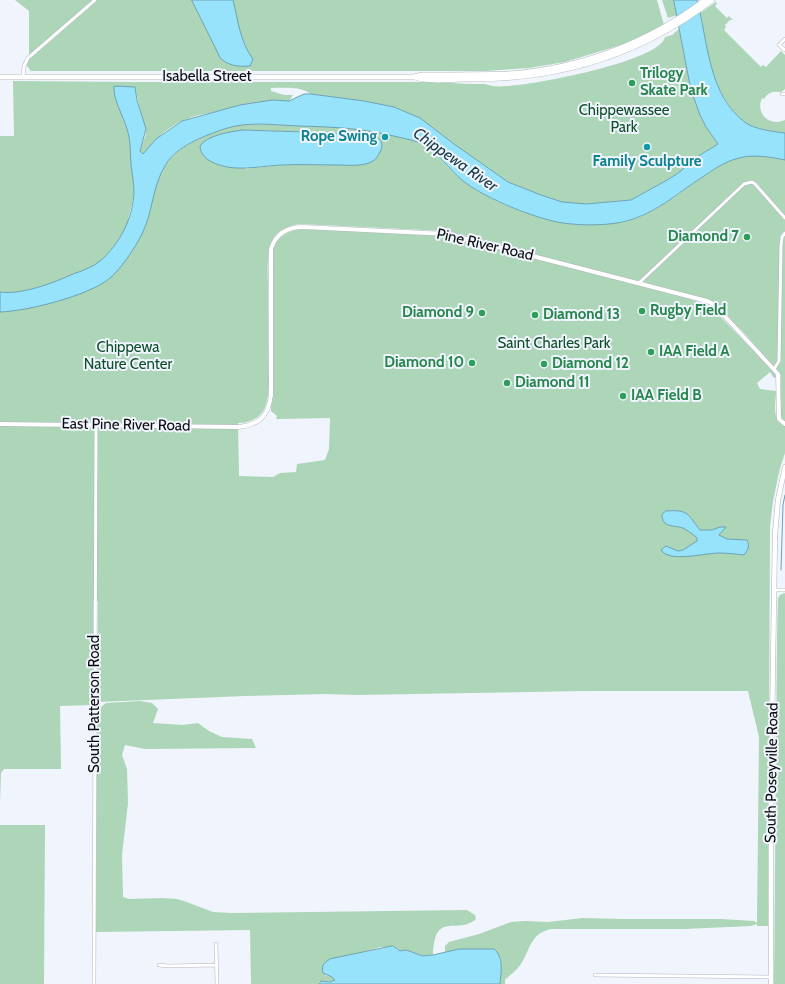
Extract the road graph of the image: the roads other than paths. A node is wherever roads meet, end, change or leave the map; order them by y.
1 (95, 0) edge
2 (705, 0) edge
3 (712, 0) edge
4 (663, 30) junction
5 (785, 39) edge
6 (785, 50) edge
7 (0, 77) edge
8 (23, 77) junction
9 (785, 218) edge
10 (785, 234) edge
11 (639, 283) junction
12 (774, 369) junction
13 (0, 424) edge
14 (785, 424) edge
15 (96, 425) junction
16 (252, 425) joint
17 (785, 467) edge
18 (774, 590) junction
19 (785, 590) edge
20 (216, 944) dead end
21 (159, 965) dead end
22 (216, 965) junction
23 (595, 975) dead end
24 (771, 977) junction
25 (94, 984) edge
26 (217, 984) edge
27 (771, 984) edge

1 - 8 street
2 - 4 highway
3 - 4 highway
4 - 8 highway, Isabella Street
5 - 6 street
7 - 8 highway, Isabella Street
9 - 11 street
10 - 12 street
11 - 12 street, Pine River Road
11 - 16 street, Pine River Road
12 - 14 street, Pine River Road
13 - 15 street, East Pine River Road
15 - 16 street, East Pine River Road
15 - 25 street, South Patterson Road
17 - 18 main road, South Poseyville Road
18 - 19 street
18 - 24 main road, South Poseyville Road
20 - 22 street
21 - 22 street
22 - 26 street
23 - 24 street
24 - 27 main road, South Poseyville Road

